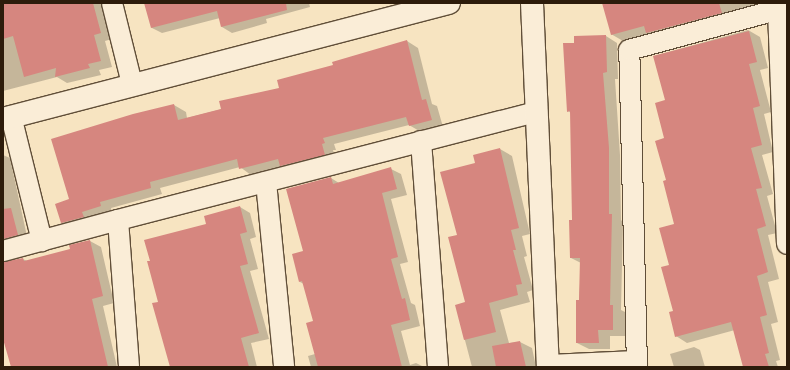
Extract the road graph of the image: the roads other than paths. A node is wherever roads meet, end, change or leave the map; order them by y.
1 (112, 3) edge
2 (449, 3) edge
3 (532, 3) edge
4 (782, 9) edge
5 (132, 84) junction
6 (537, 112) junction
7 (7, 118) edge
8 (421, 141) junction
9 (266, 182) junction
10 (118, 220) junction
11 (42, 241) junction
12 (787, 244) edge
13 (3, 251) edge
14 (637, 364) edge
15 (548, 366) edge
16 (129, 367) edge
17 (284, 367) edge
18 (438, 367) edge

1 - 5 street
2 - 5 street
3 - 6 street
4 - 12 street
4 - 14 street
5 - 7 street
6 - 8 street
6 - 15 street
7 - 11 street
8 - 9 street
8 - 18 street
9 - 10 street
9 - 17 street
10 - 11 street
10 - 16 street
11 - 13 street
14 - 15 street

